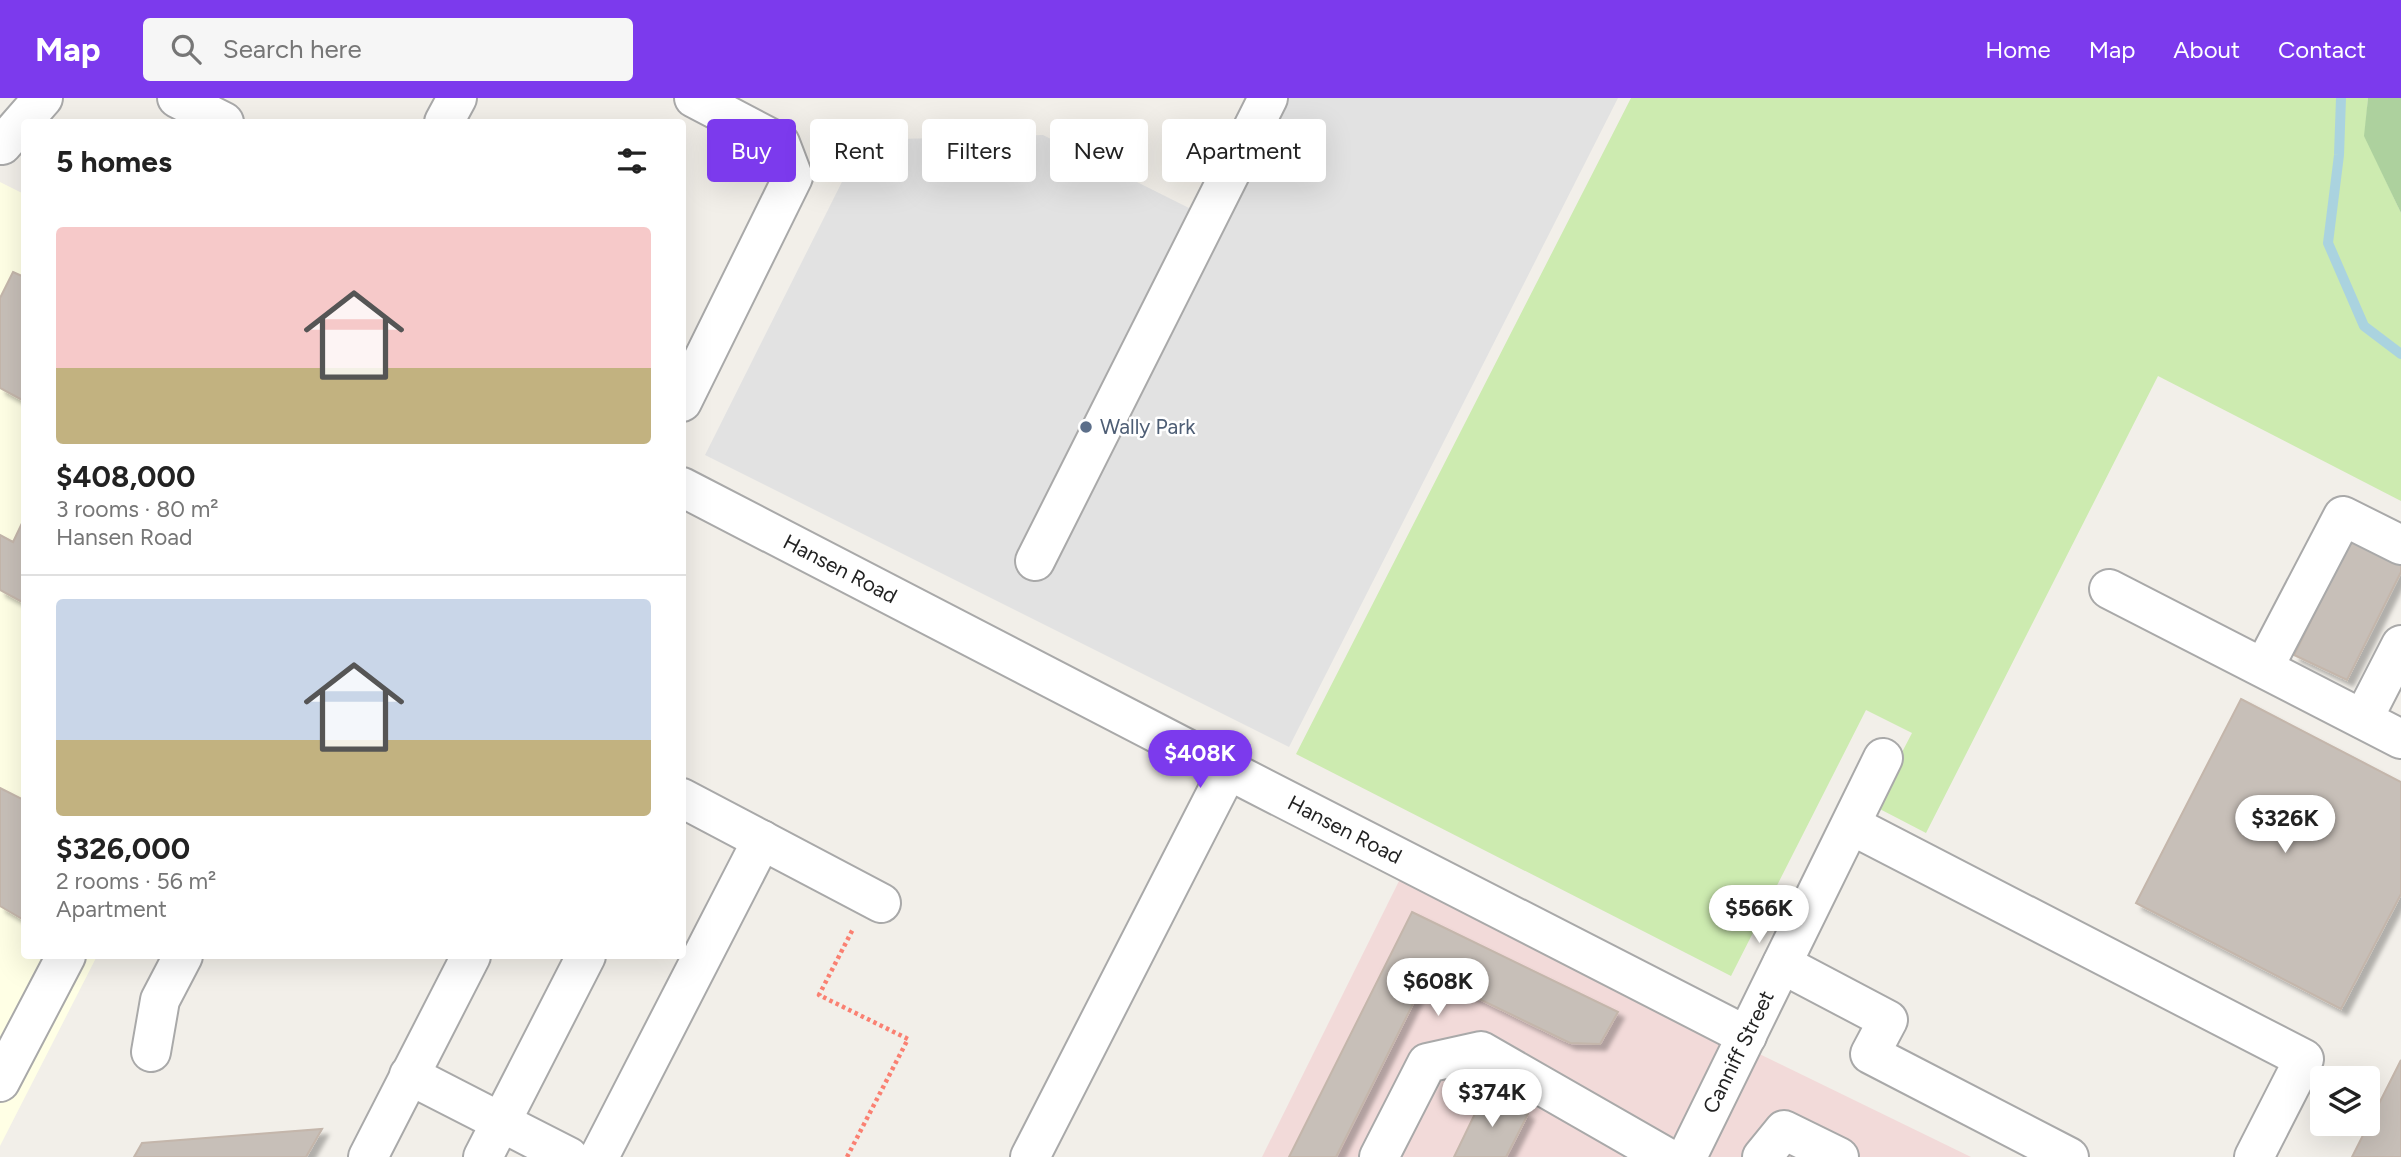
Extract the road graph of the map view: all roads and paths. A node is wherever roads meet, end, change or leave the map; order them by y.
1 (43, 98) edge
2 (177, 98) edge
3 (457, 98) edge
4 (694, 98) edge
5 (1268, 98) edge
6 (29, 119) edge
7 (218, 119) edge
8 (446, 119) edge
9 (21, 130) edge
10 (9, 148) edge
11 (686, 394) edge
12 (686, 489) edge
13 (2401, 545) edge
14 (1035, 561) dead end
15 (2109, 589) dead end
16 (2401, 645) edge
17 (2264, 667) junction
18 (2363, 719) junction
19 (2401, 739) edge
20 (1884, 758) dead end
21 (1228, 771) junction
22 (686, 800) edge
23 (1851, 825) junction
24 (762, 840) junction
25 (875, 900) joint
26 (64, 959) edge
27 (181, 959) edge
28 (469, 959) edge
29 (584, 959) edge
30 (1782, 964) junction
31 (13, 1028) edge
32 (1747, 1036) junction
33 (151, 1052) dead end
34 (409, 1075) junction
35 (0, 1082) edge
36 (501, 1122) junction
37 (368, 1157) edge
38 (483, 1157) edge
39 (569, 1157) edge
40 (599, 1157) edge
41 (847, 1157) edge
42 (1030, 1157) edge
43 (1380, 1157) edge
44 (1666, 1157) edge
45 (1687, 1157) edge
46 (1762, 1157) edge
47 (1839, 1157) edge
48 (2069, 1157) edge
49 (2253, 1157) edge

1 - 6 street
2 - 7 street
3 - 8 street
4 - 11 street
5 - 14 street
9 - 10 street
12 - 21 street, Hansen Road
13 - 17 street
15 - 17 street
16 - 18 street
17 - 18 street
18 - 19 street
20 - 23 street, Canniff Street
21 - 32 street, Hansen Road
21 - 42 street
22 - 24 street
23 - 30 street, Canniff Street
23 - 49 street
24 - 25 street
24 - 40 street
25 - 41 path
26 - 31 street
27 - 33 street
28 - 34 street
29 - 36 street
30 - 32 street, Canniff Street
30 - 48 street
31 - 35 street
32 - 45 street, Canniff Street
34 - 36 street
34 - 37 street
36 - 38 street
36 - 39 street
43 - 44 street
46 - 47 street

